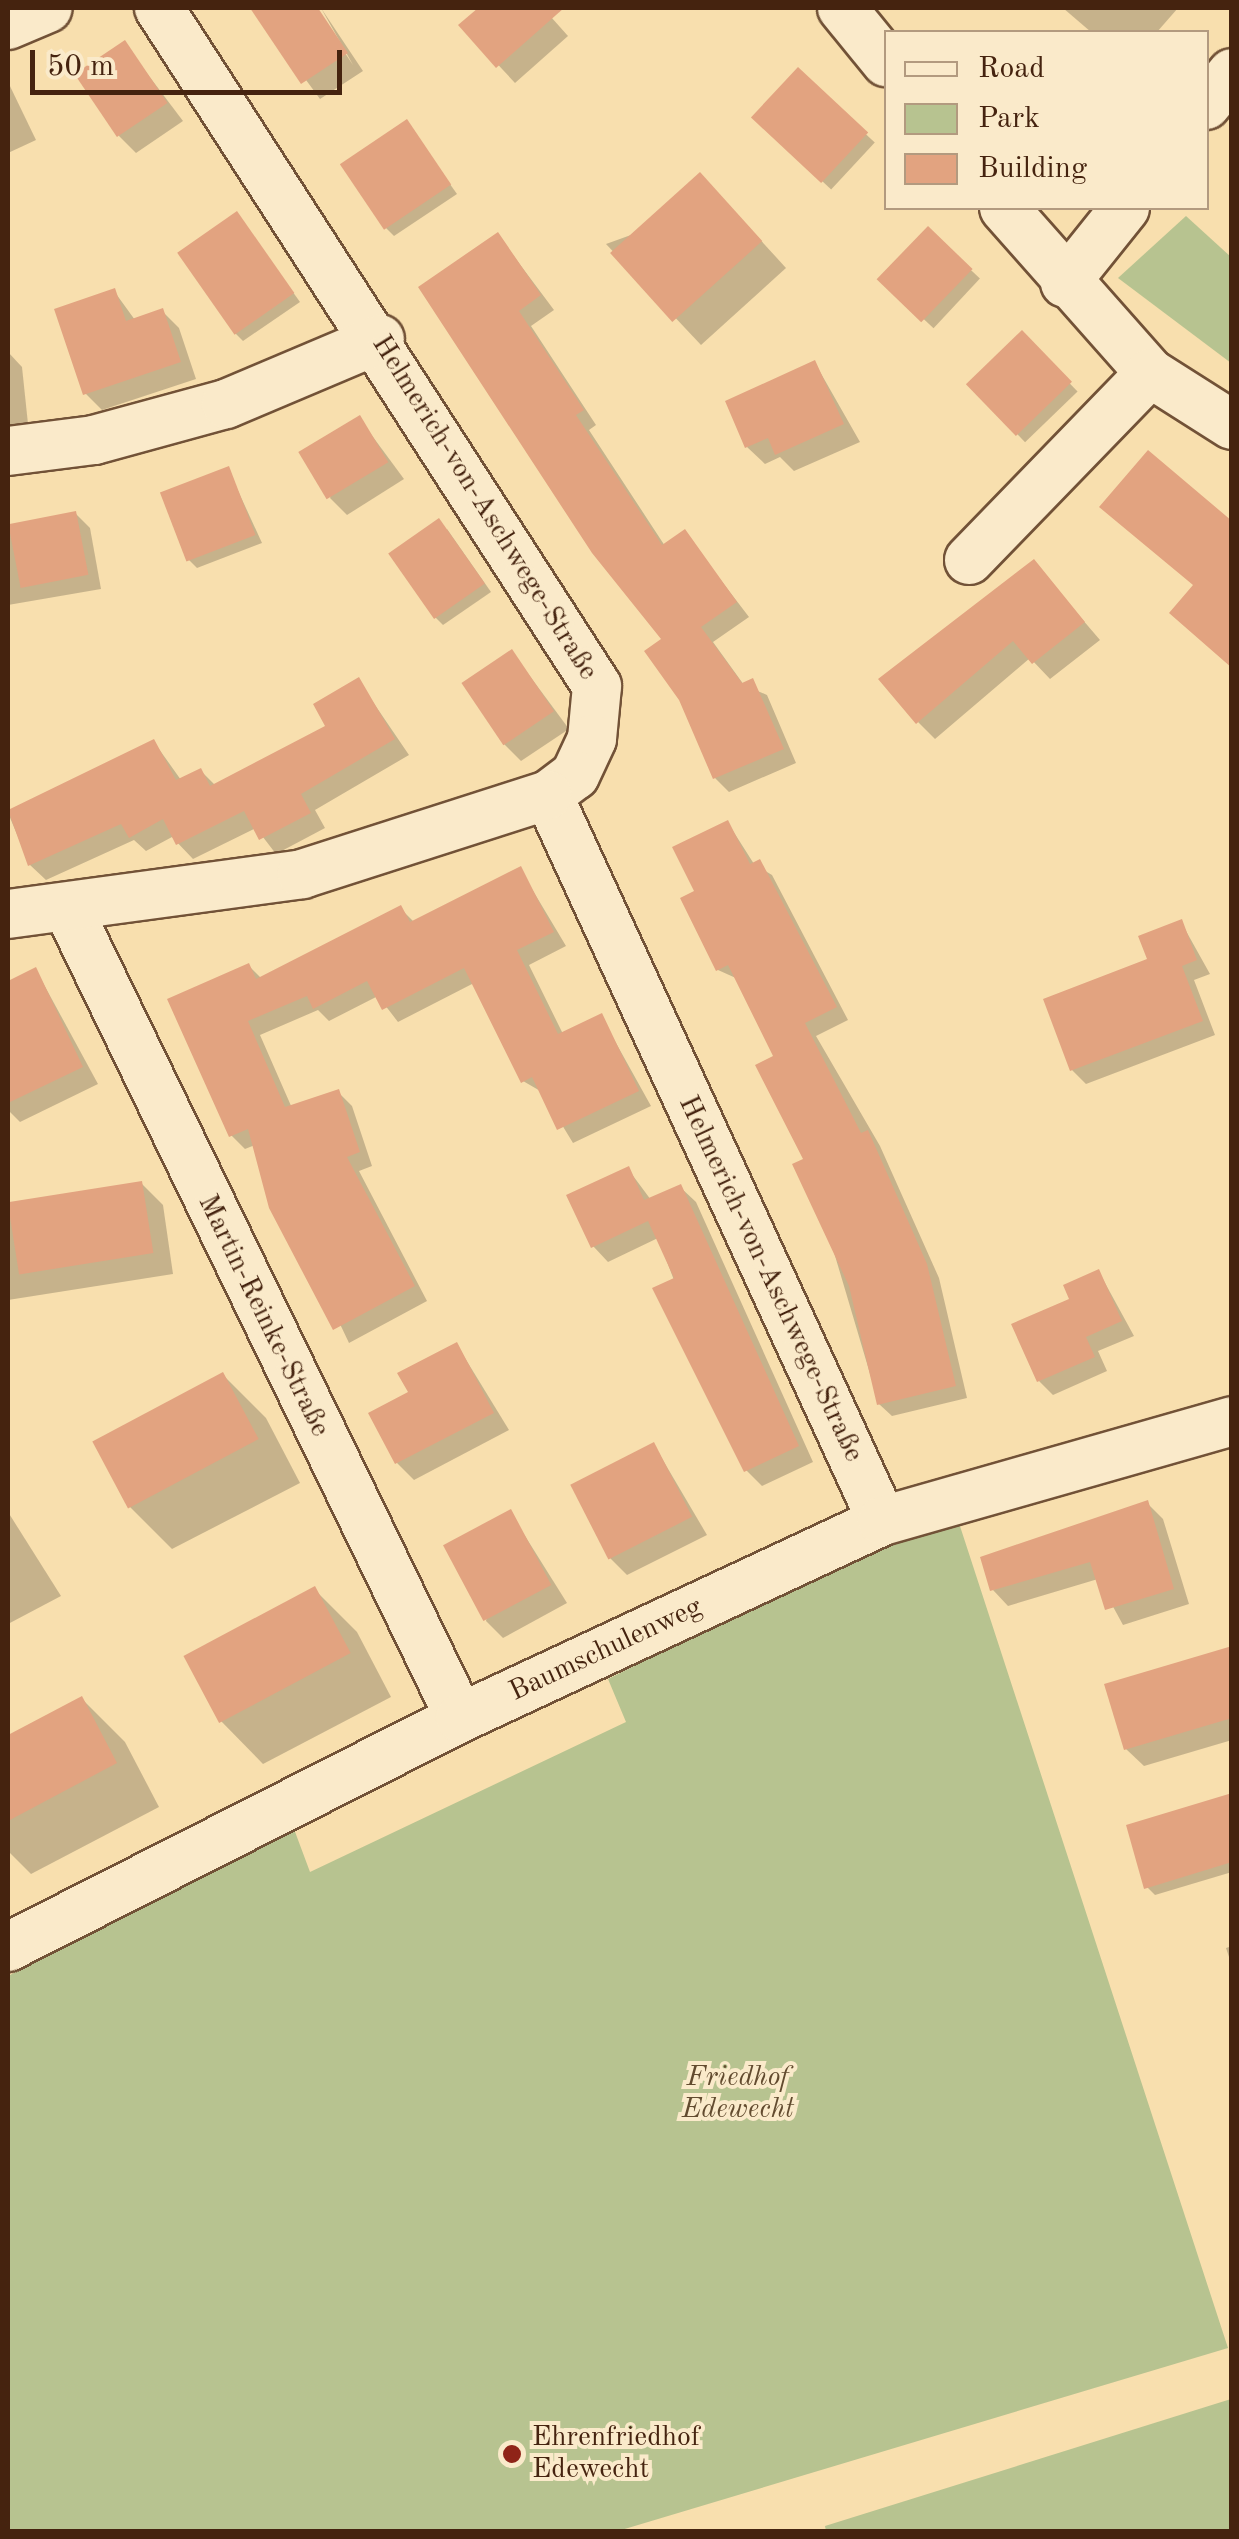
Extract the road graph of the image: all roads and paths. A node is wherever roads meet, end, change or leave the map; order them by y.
1 (48, 8) edge
2 (159, 8) edge
3 (842, 8) edge
4 (8, 24) edge
5 (884, 60) edge
6 (1232, 74) edge
7 (1209, 101) edge
8 (1006, 210) edge
9 (1123, 210) edge
10 (1065, 283) junction
11 (380, 340) junction
12 (1150, 373) junction
13 (1232, 425) edge
14 (8, 451) edge
15 (970, 560) dead end
16 (548, 795) junction
17 (70, 913) junction
18 (8, 914) edge
19 (1232, 1421) edge
20 (882, 1521) junction
21 (460, 1718) junction
22 (8, 1946) edge

1 - 4 street
2 - 11 street, Helmerich-von-Aschwege-Straße
3 - 5 street
6 - 7 street
8 - 10 street
9 - 10 street
10 - 12 street
11 - 14 street
11 - 16 street, Helmerich-von-Aschwege-Straße
12 - 13 street
12 - 15 street
16 - 17 street
16 - 20 street, Helmerich-von-Aschwege-Straße
17 - 18 street
17 - 21 street, Martin-Reinke-Straße
19 - 20 street, Baumschulenweg
20 - 21 street, Baumschulenweg
21 - 22 street, Baumschulenweg

